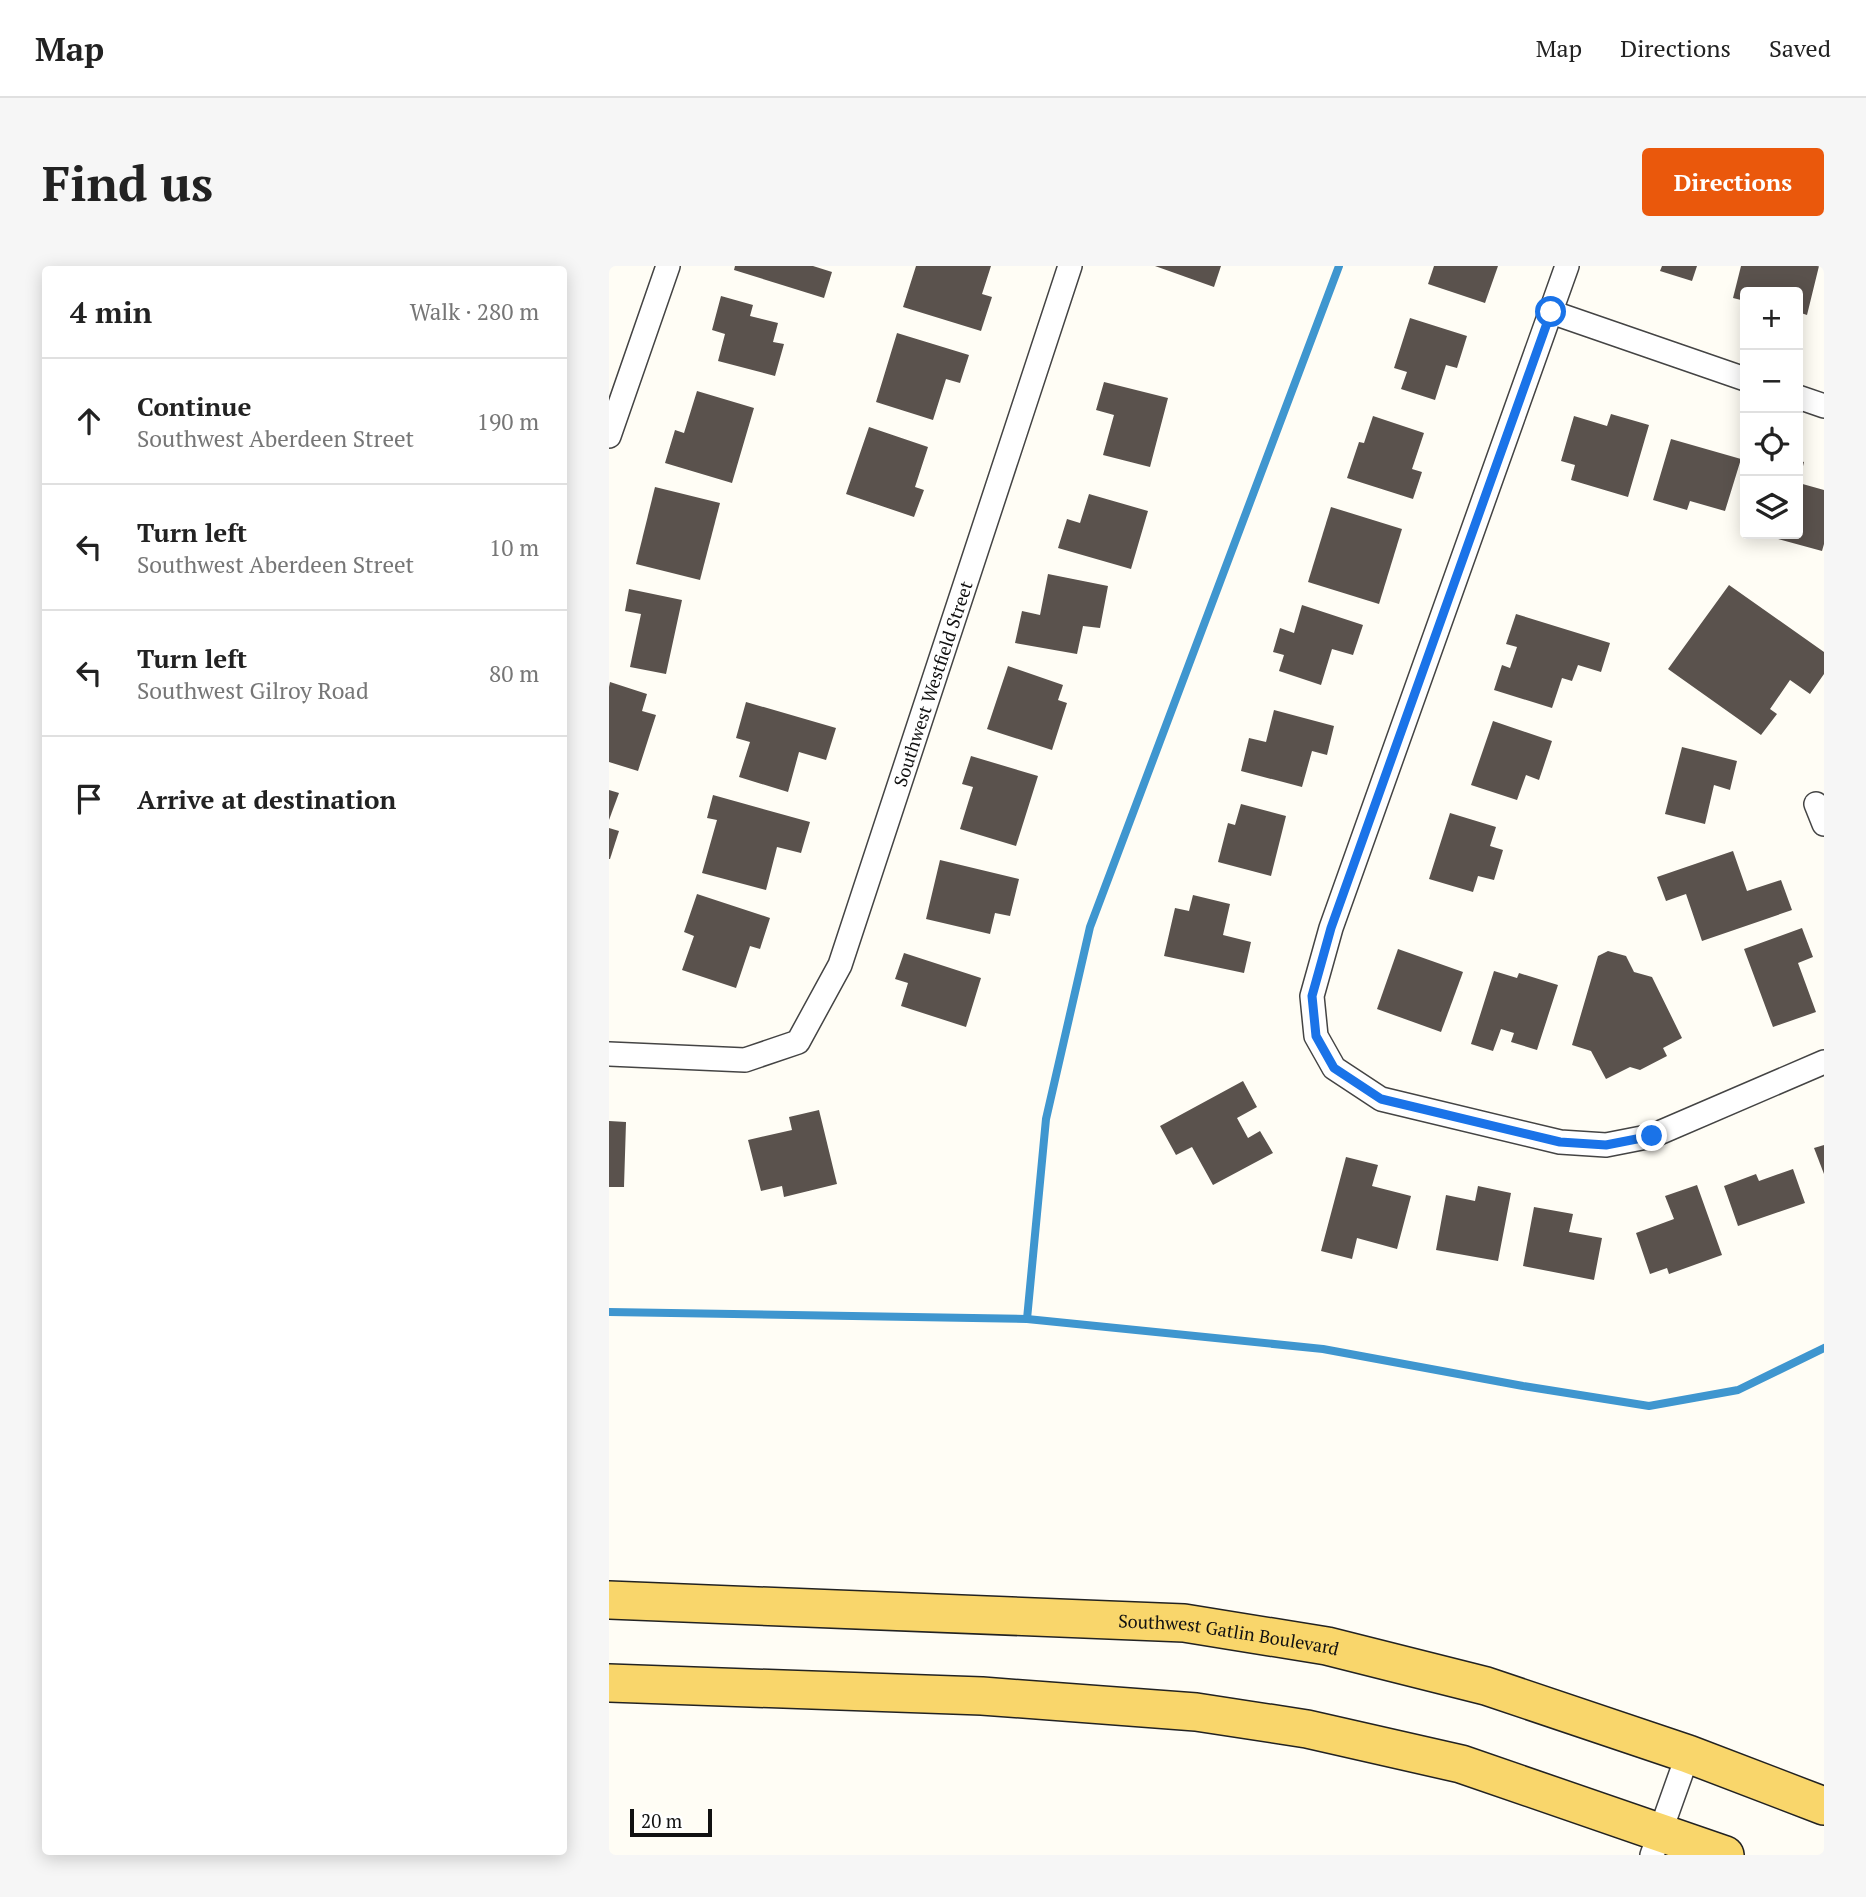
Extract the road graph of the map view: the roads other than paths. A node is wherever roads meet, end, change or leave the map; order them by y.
1 (668, 266) edge
2 (1070, 266) edge
3 (1567, 266) edge
4 (1551, 312) junction
5 (1740, 377) edge
6 (1803, 399) edge
7 (1824, 406) edge
8 (609, 436) edge
9 (609, 1054) edge
10 (1824, 1062) edge
11 (609, 1600) edge
12 (609, 1683) edge
13 (1688, 1754) junction
14 (1824, 1806) edge
15 (1656, 1844) edge
16 (1725, 1855) edge

1 - 8 street
2 - 9 street, Southwest Westfield Street
3 - 4 street
4 - 5 street
4 - 10 street
6 - 7 street
11 - 13 main road, Southwest Gatlin Boulevard
12 - 15 main road
13 - 14 main road, Southwest Gatlin Boulevard
13 - 15 street
15 - 16 main road

